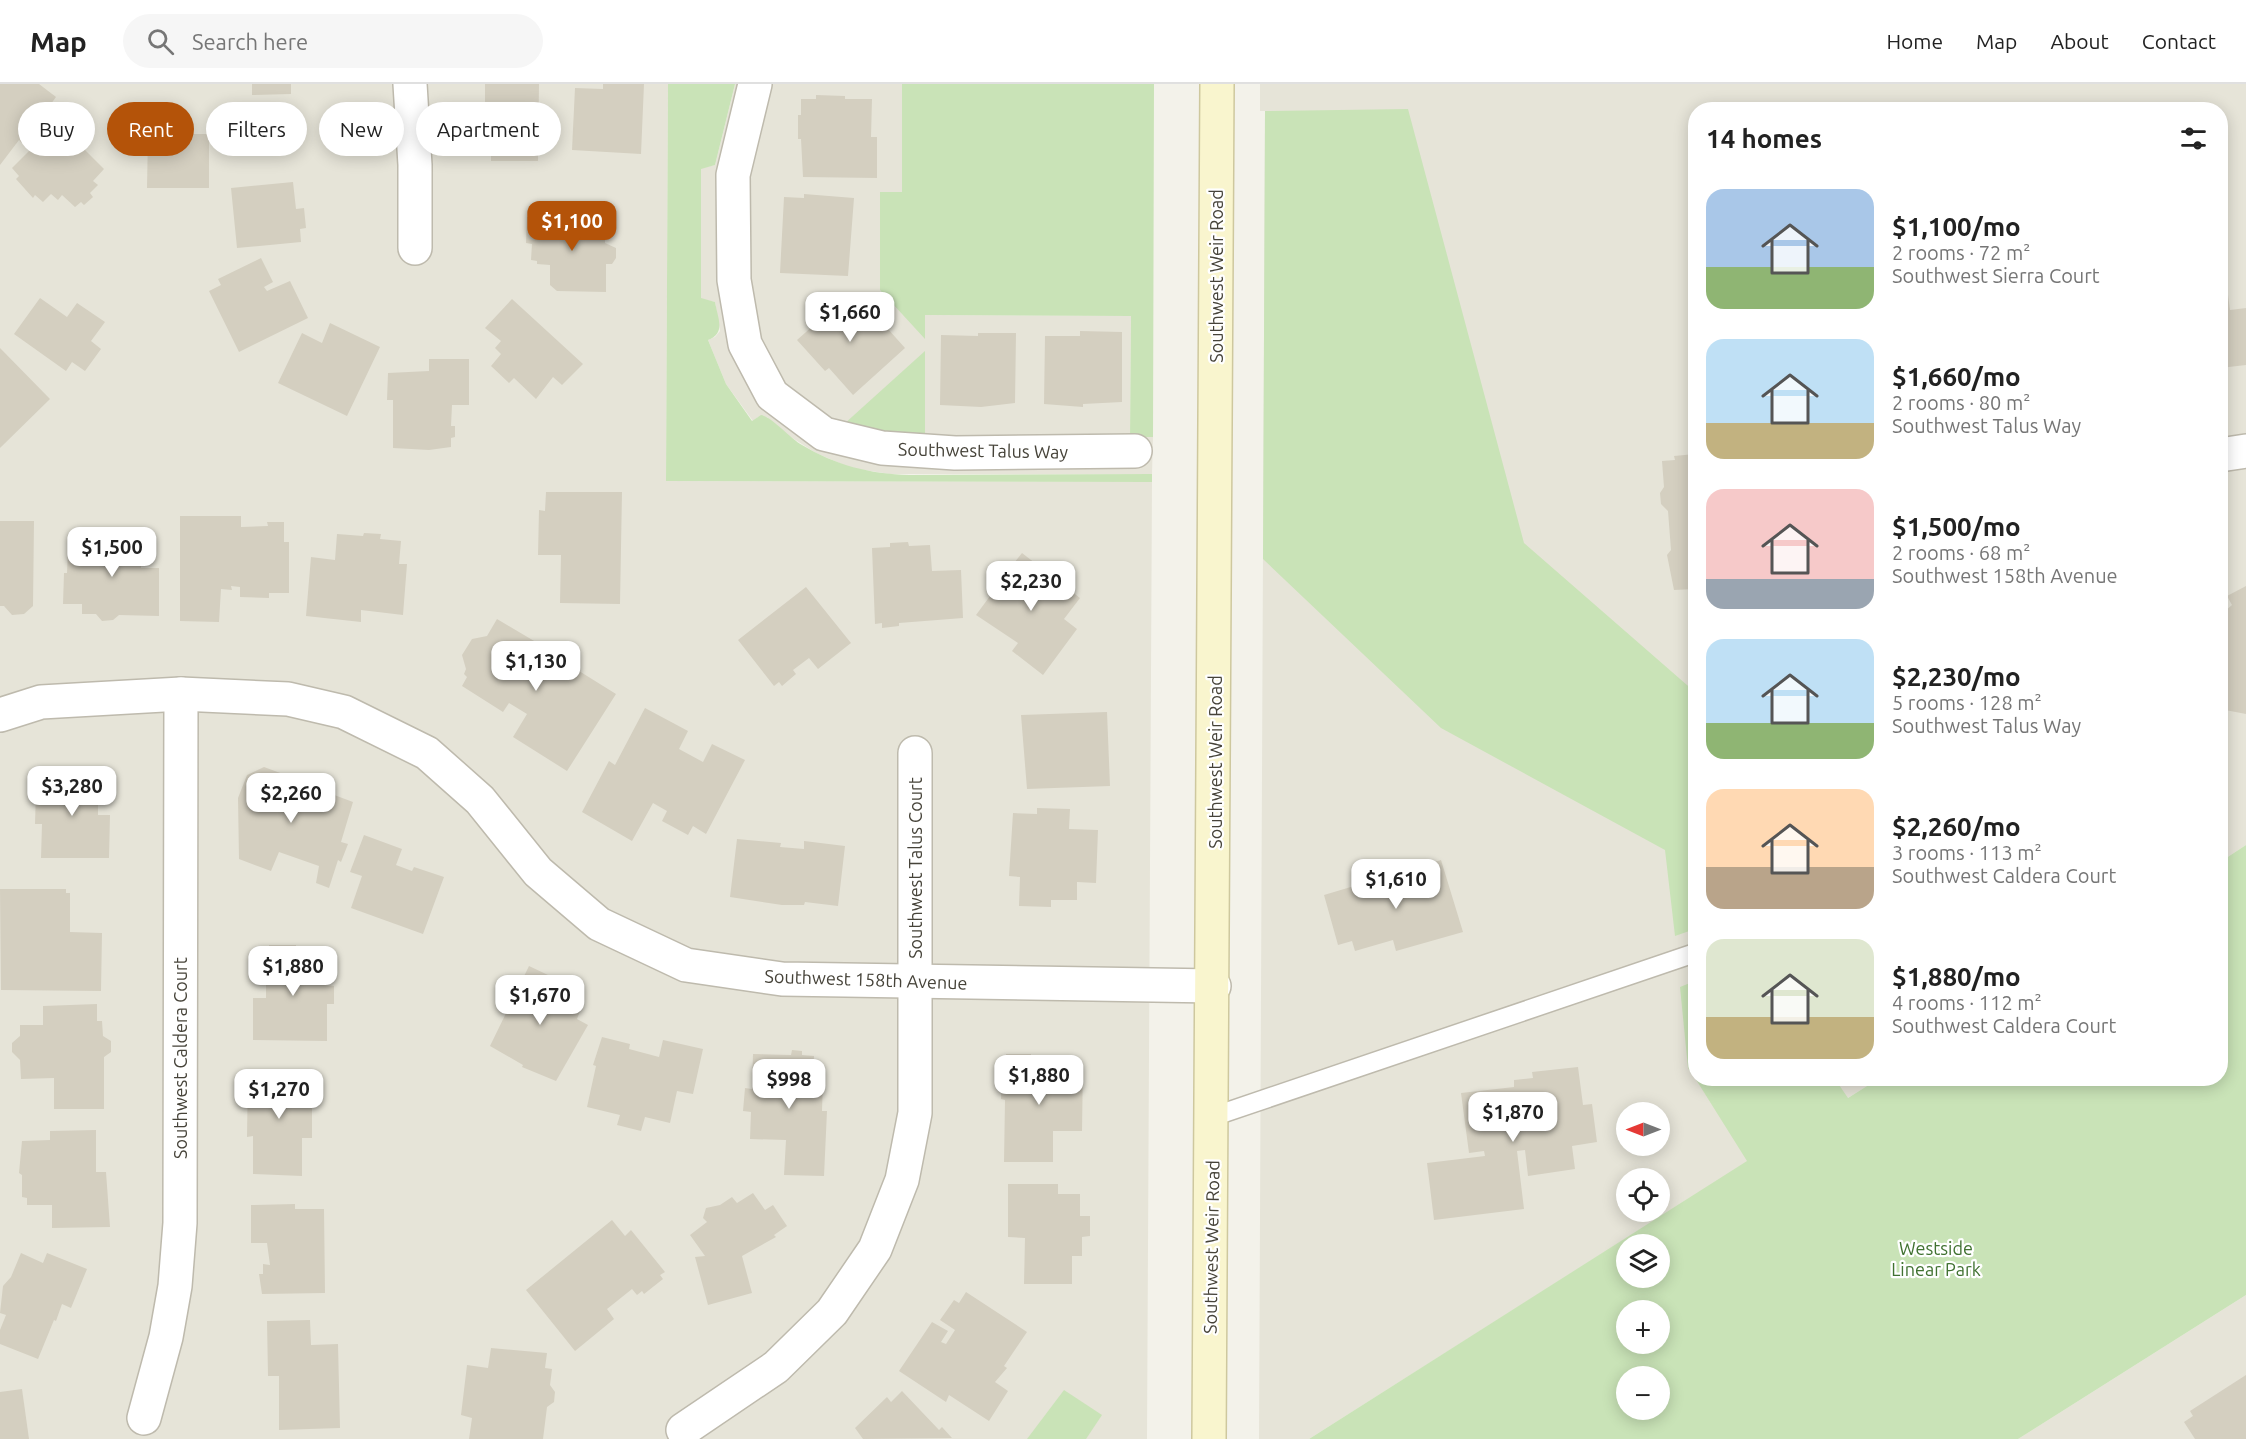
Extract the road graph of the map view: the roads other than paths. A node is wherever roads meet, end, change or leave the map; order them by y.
1 (410, 84) edge
2 (756, 84) edge
3 (1217, 84) edge
4 (415, 248) dead end
5 (1135, 451) dead end
6 (2246, 451) edge
7 (2228, 454) edge
8 (181, 694) junction
9 (0, 715) edge
10 (915, 753) dead end
11 (1688, 955) edge
12 (915, 982) junction
13 (1214, 986) junction
14 (1212, 1116) junction
15 (144, 1418) dead end
16 (683, 1430) dead end
17 (1209, 1439) edge

1 - 4 street
2 - 5 street, Southwest Talus Way
3 - 13 street, Southwest Weir Road
6 - 7 street
8 - 9 street, Southwest 158th Avenue
8 - 12 street, Southwest 158th Avenue
8 - 15 street, Southwest Caldera Court
10 - 12 street, Southwest Talus Court
11 - 14 lane
12 - 13 street, Southwest 158th Avenue
12 - 16 street, Southwest Talus Court
13 - 14 street, Southwest Weir Road
14 - 17 street, Southwest Weir Road

